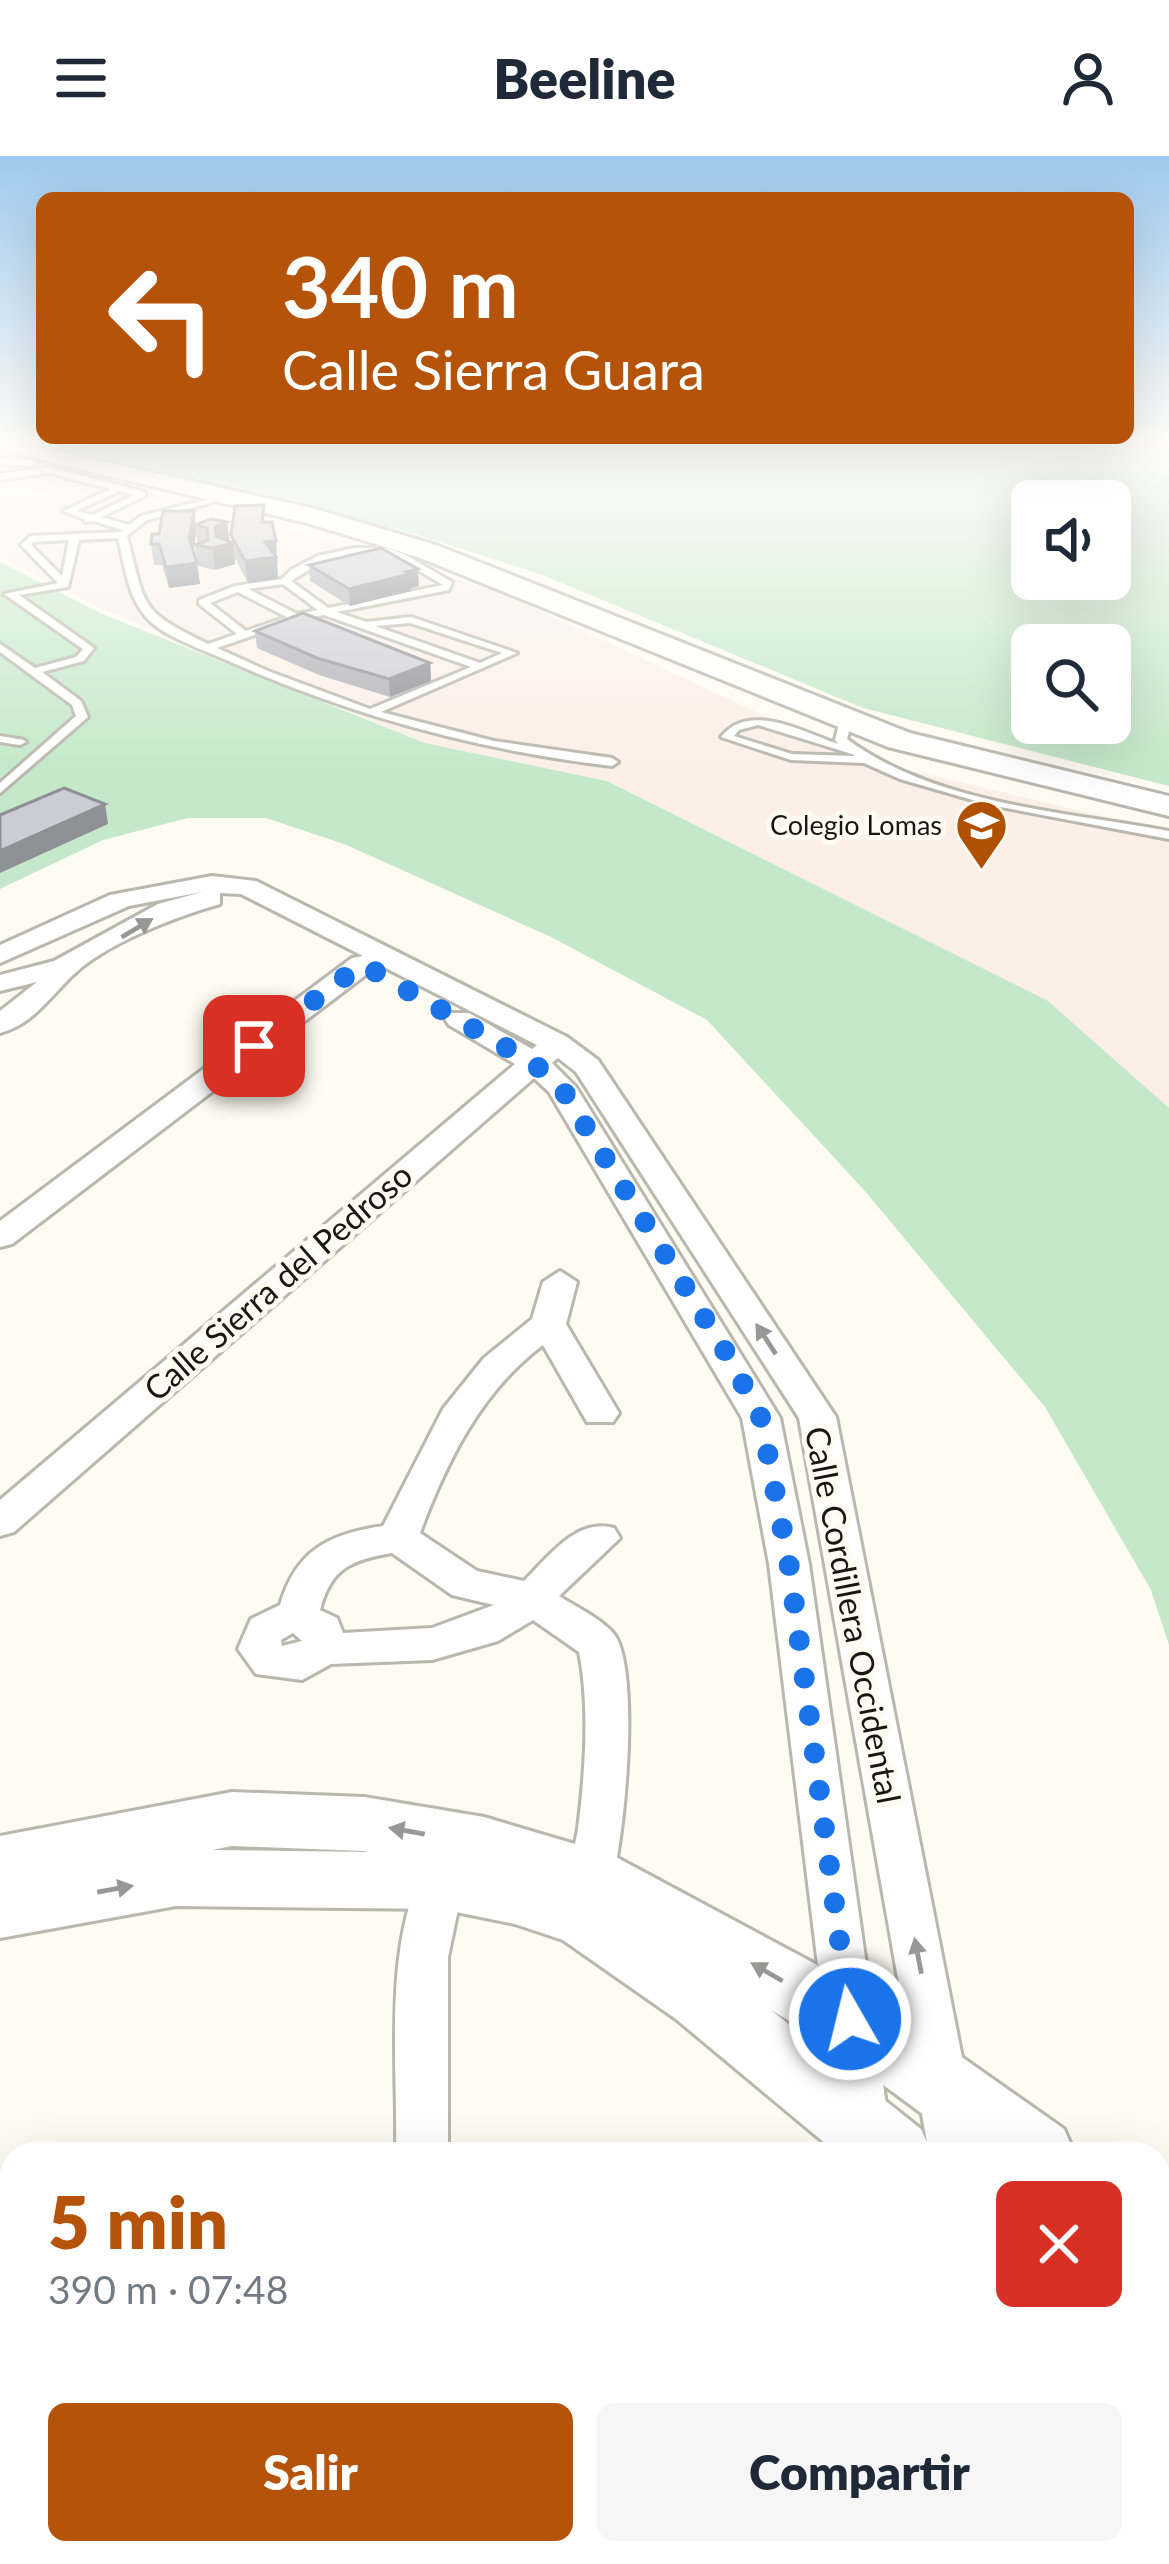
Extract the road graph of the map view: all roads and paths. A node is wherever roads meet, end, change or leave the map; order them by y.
1 (32, 550) edge
2 (72, 550) edge
3 (129, 550) edge
4 (370, 550) edge
5 (375, 550) edge
6 (418, 550) edge
7 (285, 581) junction
8 (65, 585) junction
9 (238, 588) junction
10 (6, 594) edge
11 (327, 612) junction
12 (296, 617) junction
13 (360, 624) junction
14 (244, 635) junction
15 (0, 646) edge
16 (208, 648) junction
17 (479, 667) junction
18 (35, 670) junction
19 (370, 713) junction
20 (846, 720) junction
21 (0, 739) edge
22 (20, 742) dead end
23 (856, 756) junction
24 (612, 762) dead end
25 (0, 789) edge
26 (1169, 806) edge
27 (1169, 835) edge
28 (0, 955) edge
29 (362, 964) junction
30 (64, 967) junction
31 (0, 983) edge
32 (0, 1024) edge
33 (545, 1053) junction
34 (0, 1237) edge
35 (560, 1282) dead end
36 (548, 1324) junction
37 (600, 1413) dead end
38 (817, 1417) junction
39 (761, 1418) junction
40 (0, 1522) edge
41 (398, 1538) junction
42 (600, 1538) dead end
43 (532, 1598) junction
44 (0, 1864) edge
45 (441, 1881) junction
46 (586, 1897) junction
47 (0, 1910) edge
48 (850, 2019) junction
49 (942, 2082) junction
50 (422, 2142) edge
51 (870, 2142) edge
52 (874, 2142) edge
53 (954, 2142) edge
54 (1022, 2142) edge

1 - 8 lane
2 - 8 lane
3 - 16 lane
4 - 7 lane
5 - 11 lane
6 - 20 main road
7 - 9 lane
7 - 11 lane
8 - 10 lane
9 - 12 lane
9 - 14 lane
10 - 18 lane
11 - 12 lane
11 - 13 lane
12 - 14 lane
13 - 17 lane
13 - 17 lane
14 - 16 lane
15 - 18 lane
16 - 19 lane
17 - 19 lane
18 - 25 lane
19 - 24 lane
20 - 23 lane
20 - 26 main road
21 - 22 lane
23 - 23 lane
23 - 27 lane
28 - 33 street, Calle Cordillera Occidental
30 -> 29 street, Calle Cordillera Occidental
29 - 33 street, Calle Cordillera Occidental
29 - 34 street
30 - 31 street, Calle Cordillera Occidental
30 - 32 street
38 -> 33 street, Calle Cordillera Occidental
33 - 39 street, Calle Cordillera Occidental
33 - 40 street, Calle Sierra del Pedroso
35 - 36 street
36 - 37 street
36 - 41 street
38 - 39 street
49 -> 38 street, Calle Cordillera Occidental
39 - 48 street, Calle Cordillera Occidental
41 - 43 street
41 - 43 street
42 - 43 street
43 - 46 street
46 -> 44 main road
45 - 46 main road
47 -> 45 main road
45 - 50 street
48 -> 46 main road
46 - 51 main road
48 - 49 main road
48 - 52 street, Calle Cordillera Occidental
49 - 53 street, Calle Cordillera Occidental
49 - 54 main road

